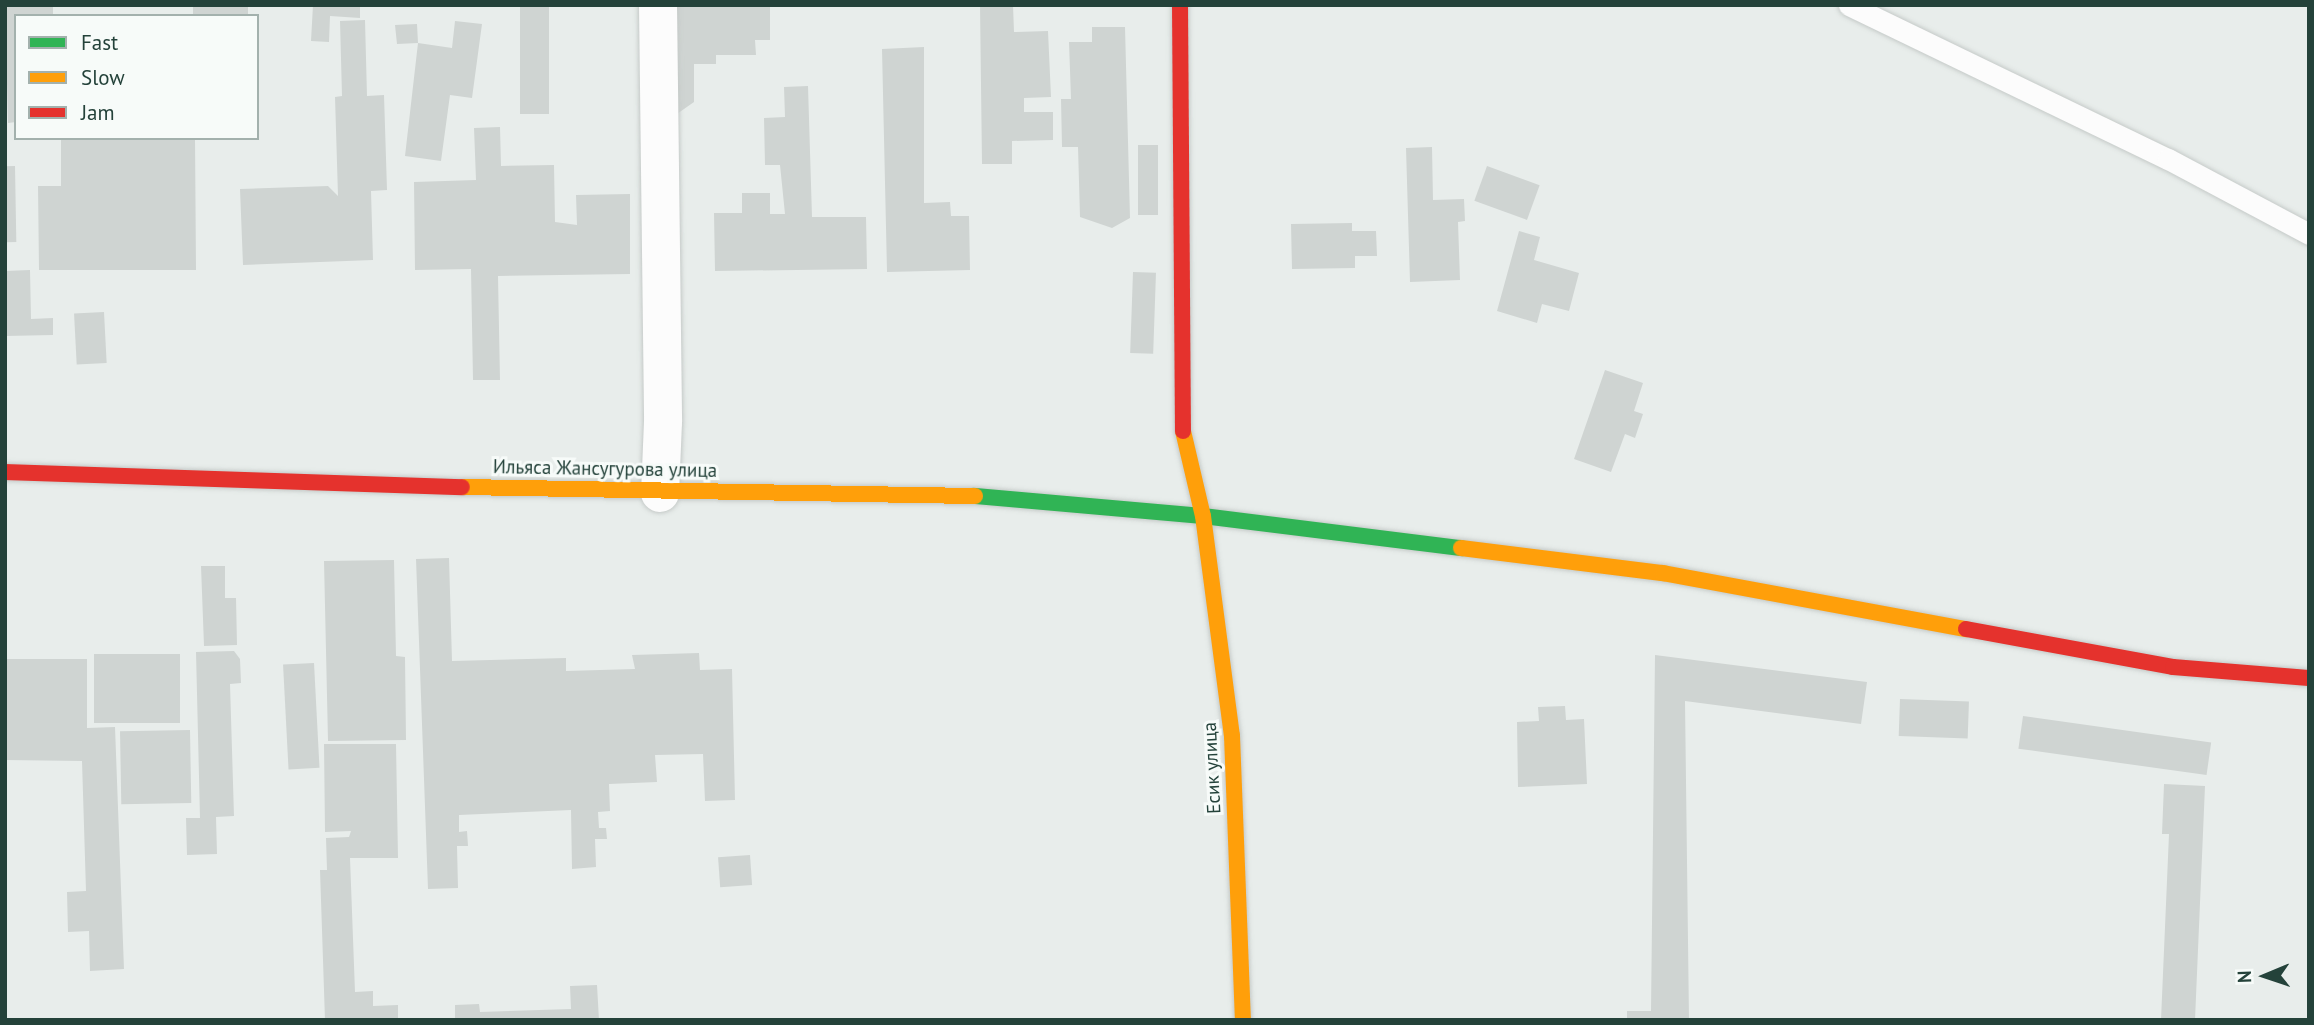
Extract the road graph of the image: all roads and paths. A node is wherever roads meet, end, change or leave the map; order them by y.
1 (658, 5) edge
2 (1180, 5) edge
3 (1849, 5) edge
4 (2309, 234) edge
5 (5, 472) edge
6 (660, 494) junction
7 (1203, 516) junction
8 (2309, 678) edge
9 (1243, 1020) edge

1 - 6 street
2 - 7 street, Есик улица
3 - 4 lane
5 - 6 street, Ильяса Жансугурова улица
6 - 7 street, Ильяса Жансугурова улица
7 - 8 street, Ильяса Жансугурова улица
7 - 9 street, Есик улица

